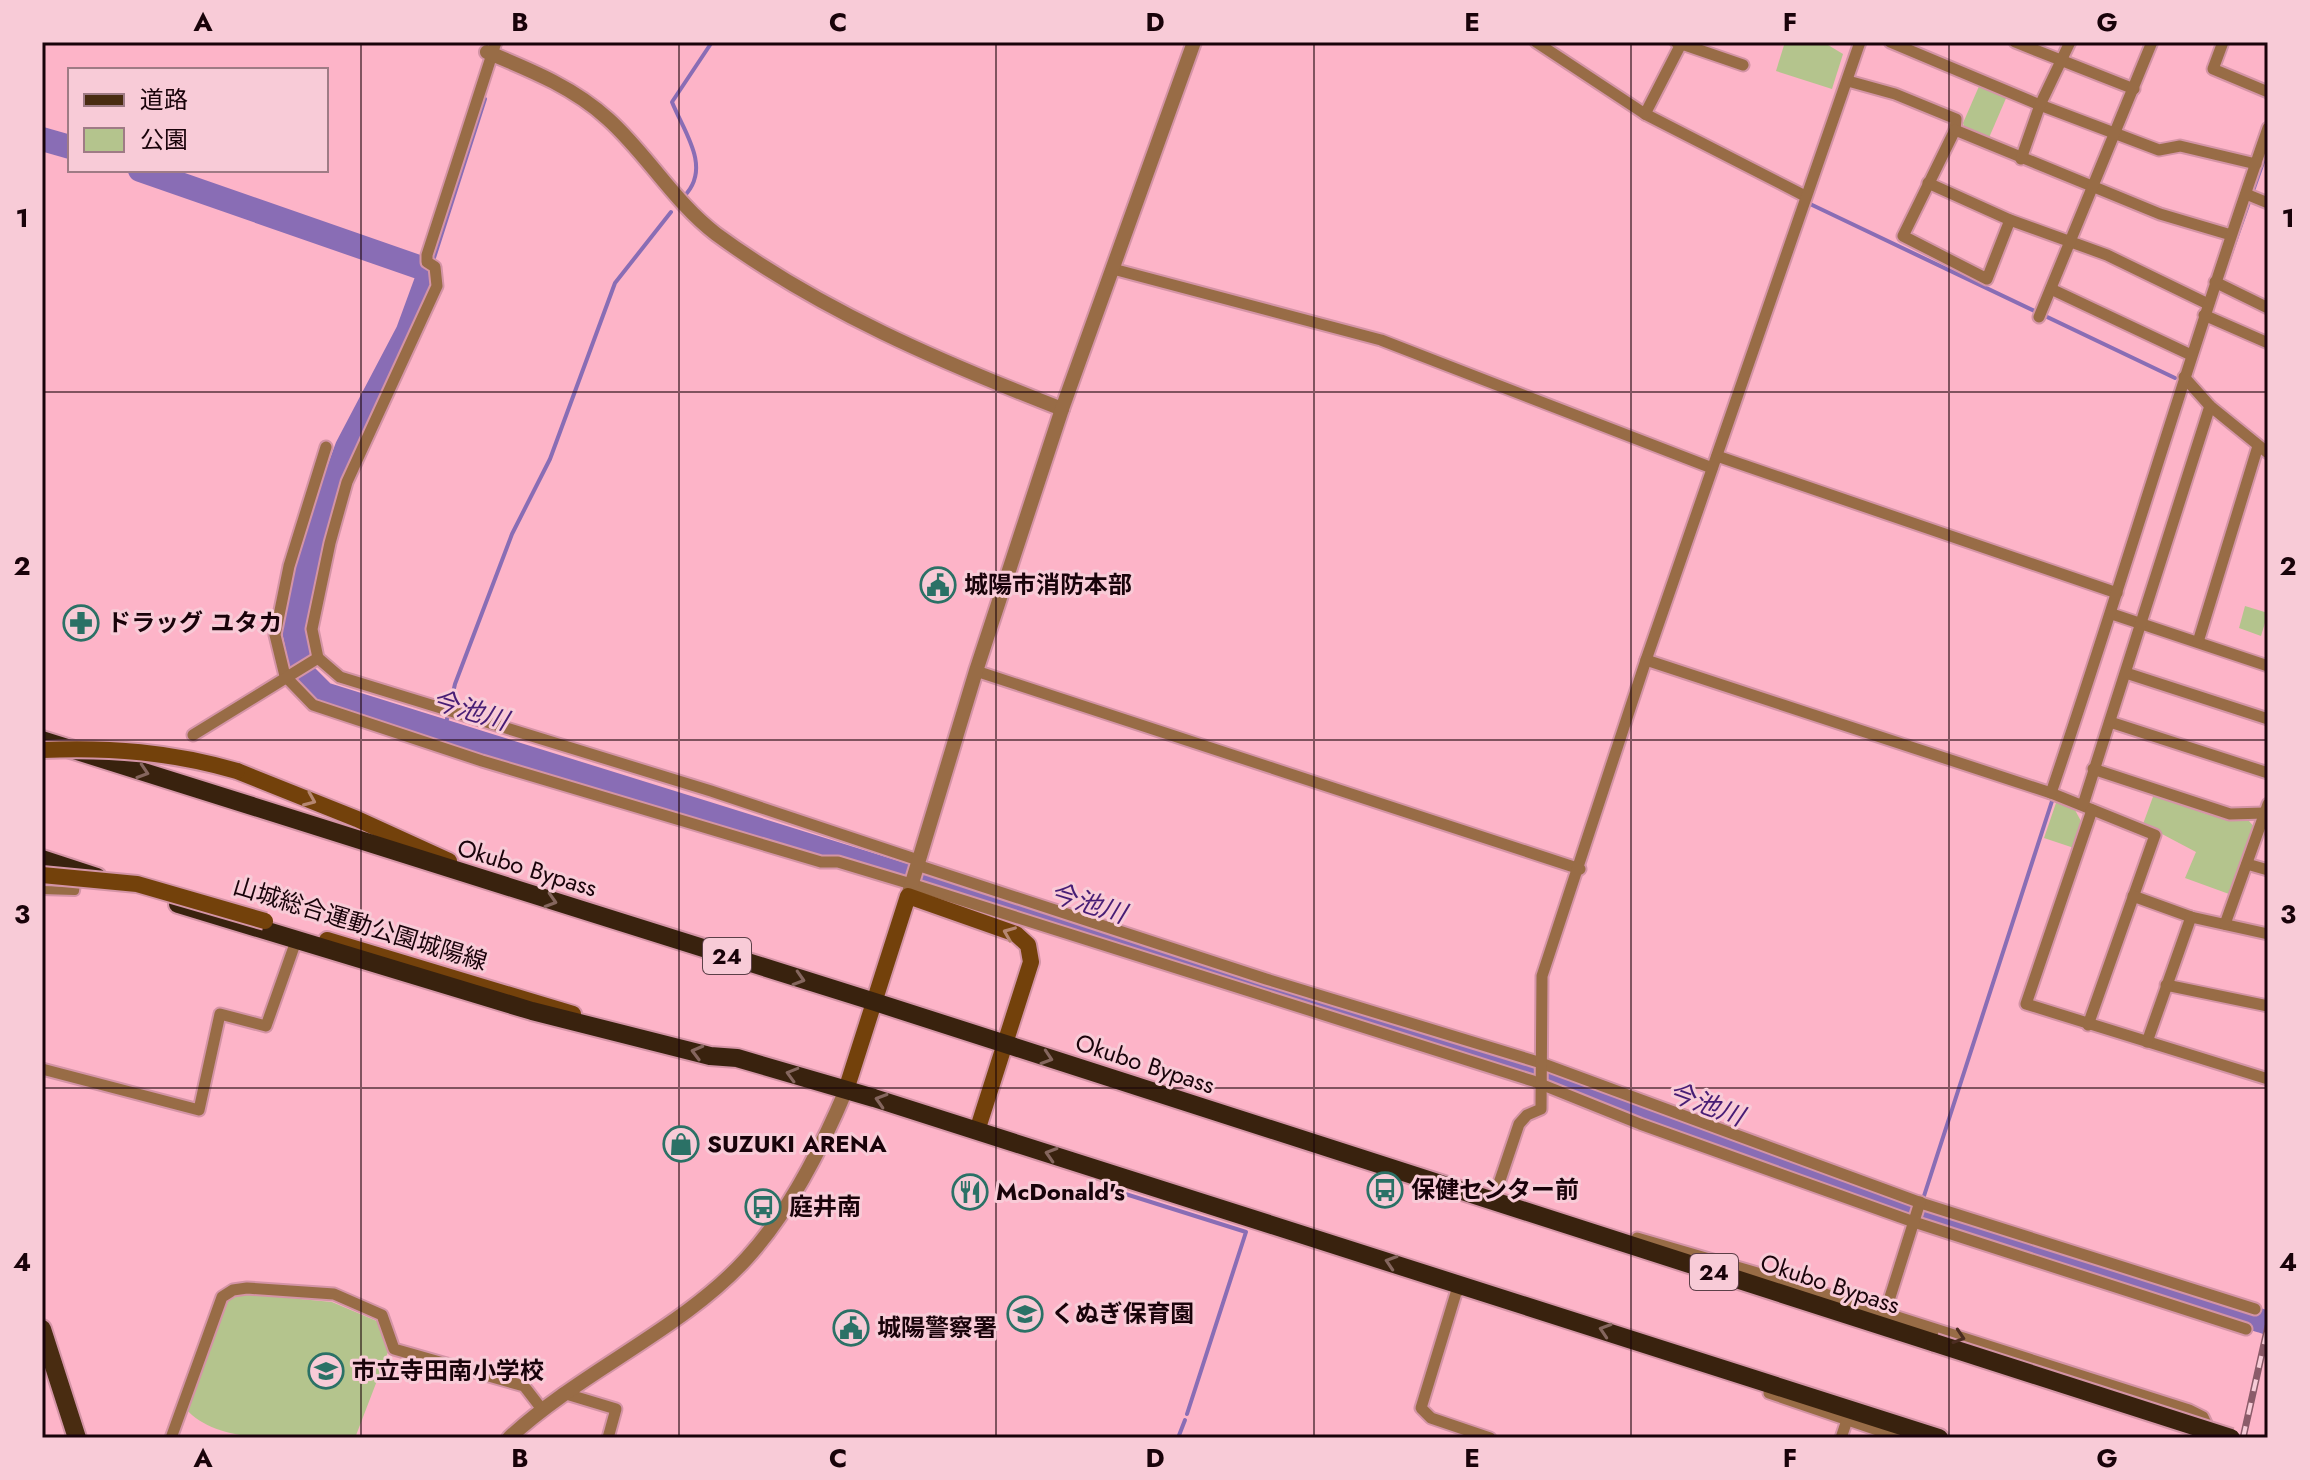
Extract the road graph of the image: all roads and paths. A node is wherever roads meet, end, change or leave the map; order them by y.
1 (1194, 42) edge
2 (1536, 42) edge
3 (1860, 42) edge
4 (1890, 42) edge
5 (2015, 42) edge
6 (2070, 42) edge
7 (2152, 42) edge
8 (2223, 42) edge
9 (1680, 43) edge
10 (492, 49) edge
11 (2062, 62) junction
12 (1743, 65) dead end
13 (1848, 81) junction
14 (2134, 89) junction
15 (2268, 92) edge
16 (2040, 105) junction
17 (1645, 114) junction
18 (1955, 130) junction
19 (2267, 131) edge
20 (2117, 132) junction
21 (2021, 159) junction
22 (2256, 164) junction
23 (1928, 183) junction
24 (2094, 187) junction
25 (1805, 196) junction
26 (2257, 199) edge
27 (2010, 220) junction
28 (2231, 235) junction
29 (2072, 243) junction
30 (1113, 269) junction
31 (2215, 282) junction
32 (2051, 289) junction
33 (2268, 308) edge
34 (2206, 310) junction
35 (2040, 315) dead end
36 (2268, 343) edge
37 (2191, 355) junction
38 (2184, 377) junction
39 (2210, 406) junction
40 (1062, 409) junction
41 (326, 447) dead end
42 (2263, 450) edge
43 (1717, 456) junction
44 (1712, 468) junction
45 (2117, 593) junction
46 (2112, 614) junction
47 (2141, 624) junction
48 (2198, 642) junction
49 (318, 658) junction
50 (1646, 660) junction
51 (2268, 666) edge
52 (976, 671) junction
53 (2126, 673) junction
54 (288, 678) junction
55 (2268, 719) edge
56 (2110, 722) junction
57 (193, 735) dead end
58 (42, 740) edge
59 (42, 750) edge
60 (2093, 769) junction
61 (2268, 773) edge
62 (2051, 793) junction
63 (2087, 807) junction
64 (2266, 809) edge
65 (42, 859) edge
66 (917, 864) junction
67 (2247, 864) junction
68 (1580, 869) junction
69 (2268, 870) edge
70 (42, 879) edge
71 (498, 884) junction
72 (135, 889) junction
73 (42, 890) edge
74 (909, 890) junction
75 (2133, 896) junction
76 (2191, 917) junction
77 (2225, 924) junction
78 (2268, 934) edge
79 (296, 941) junction
80 (2166, 985) junction
81 (875, 1002) junction
82 (2268, 1006) edge
83 (2088, 1025) junction
84 (658, 1041) junction
85 (2147, 1042) junction
86 (1005, 1044) junction
87 (1539, 1065) junction
88 (42, 1069) edge
89 (2268, 1079) edge
90 (1540, 1084) junction
91 (846, 1090) junction
92 (977, 1131) junction
93 (1493, 1201) junction
94 (1922, 1203) junction
95 (1914, 1221) junction
96 (1465, 1285) junction
97 (2255, 1309) dead end
98 (1885, 1313) junction
99 (42, 1329) edge
100 (2246, 1329) dead end
101 (1680, 1354) junction
102 (563, 1393) junction
103 (541, 1408) junction
104 (1847, 1420) junction
105 (77, 1438) edge
106 (171, 1438) edge
107 (509, 1438) edge
108 (608, 1438) edge
109 (1490, 1438) edge
110 (1841, 1438) edge
111 (1901, 1438) edge
112 (1939, 1438) edge
113 (2209, 1438) edge
114 (2231, 1438) edge

1 - 30 street
2 - 17 street
3 - 13 street
4 - 16 street
5 - 11 street
6 - 11 street
7 - 14 street
8 - 15 street
9 - 12 street
9 - 17 street
10 - 40 street
10 - 49 street
11 - 14 street
11 - 16 street
13 - 18 street
13 - 25 street
14 - 20 street
16 - 20 street
16 - 21 street
17 - 25 street
18 - 21 street
18 - 23 street
19 - 22 street
20 - 22 street
20 - 24 street
21 - 24 street
22 - 26 street
23 - 27 street
23 - 27 street
24 - 28 street
24 - 29 street
25 - 43 street
26 - 28 street
27 - 29 street
28 - 31 street
29 - 32 street
29 - 34 street
30 - 40 street
30 - 44 street
31 - 33 street
31 - 34 street
32 - 35 street
32 - 37 street
34 - 36 street
34 - 37 street
37 - 38 street
38 - 39 street
38 - 45 street
39 - 42 street
39 - 47 street
40 - 52 street
41 - 54 street
42 - 48 street
43 - 44 street
43 - 45 street
44 - 50 street
45 - 46 street
46 - 47 street
46 - 62 street
47 - 48 street
47 - 53 street
48 - 51 street
49 - 54 street
49 - 66 street
50 - 62 street
50 - 68 street
52 - 66 street
52 - 68 street
53 - 55 street
53 - 56 street
54 - 57 street
54 - 74 street
56 - 60 street
56 - 61 street
58 -> 71 highway, Okubo Bypass / 24
59 -> 71 main road, bridge
60 - 63 street
60 - 64 street
62 - 63 street
63 - 75 street
63 - 83 street
64 - 67 street
65 - 72 highway
66 - 74 street
66 - 87 street
67 - 69 street
67 - 77 street
68 - 87 street
70 - 72 highway
70 - 73 street
70 - 84 main road, 山城総合運動公園城陽線, bridge
71 -> 81 highway, Okubo Bypass / 24
72 - 79 highway
74 - 81 main road
86 -> 74 main road
74 - 90 street
75 - 76 street
75 - 83 street
76 - 77 street
76 - 80 street
77 - 78 street
79 - 84 highway
79 - 88 street
80 - 82 street
80 - 85 street
81 - 86 highway, Okubo Bypass / 24
81 - 91 main road
83 - 85 street
91 -> 84 highway
85 - 89 street
86 - 92 main road
86 -> 93 highway, Okubo Bypass / 24
87 - 90 street
87 - 94 street
90 - 93 street
90 - 95 street
92 -> 91 highway
91 - 102 street
96 -> 92 highway
93 - 98 street
93 - 114 highway, Okubo Bypass / 24, bridge
94 - 95 street
94 - 97 street
95 - 98 street
95 - 100 street
101 -> 96 highway
96 - 109 street
98 -> 113 street
99 - 105 main road
101 - 104 street
101 - 112 highway
102 - 103 street
102 - 108 street
103 - 106 street
103 - 107 street
104 - 110 street
104 - 111 street

